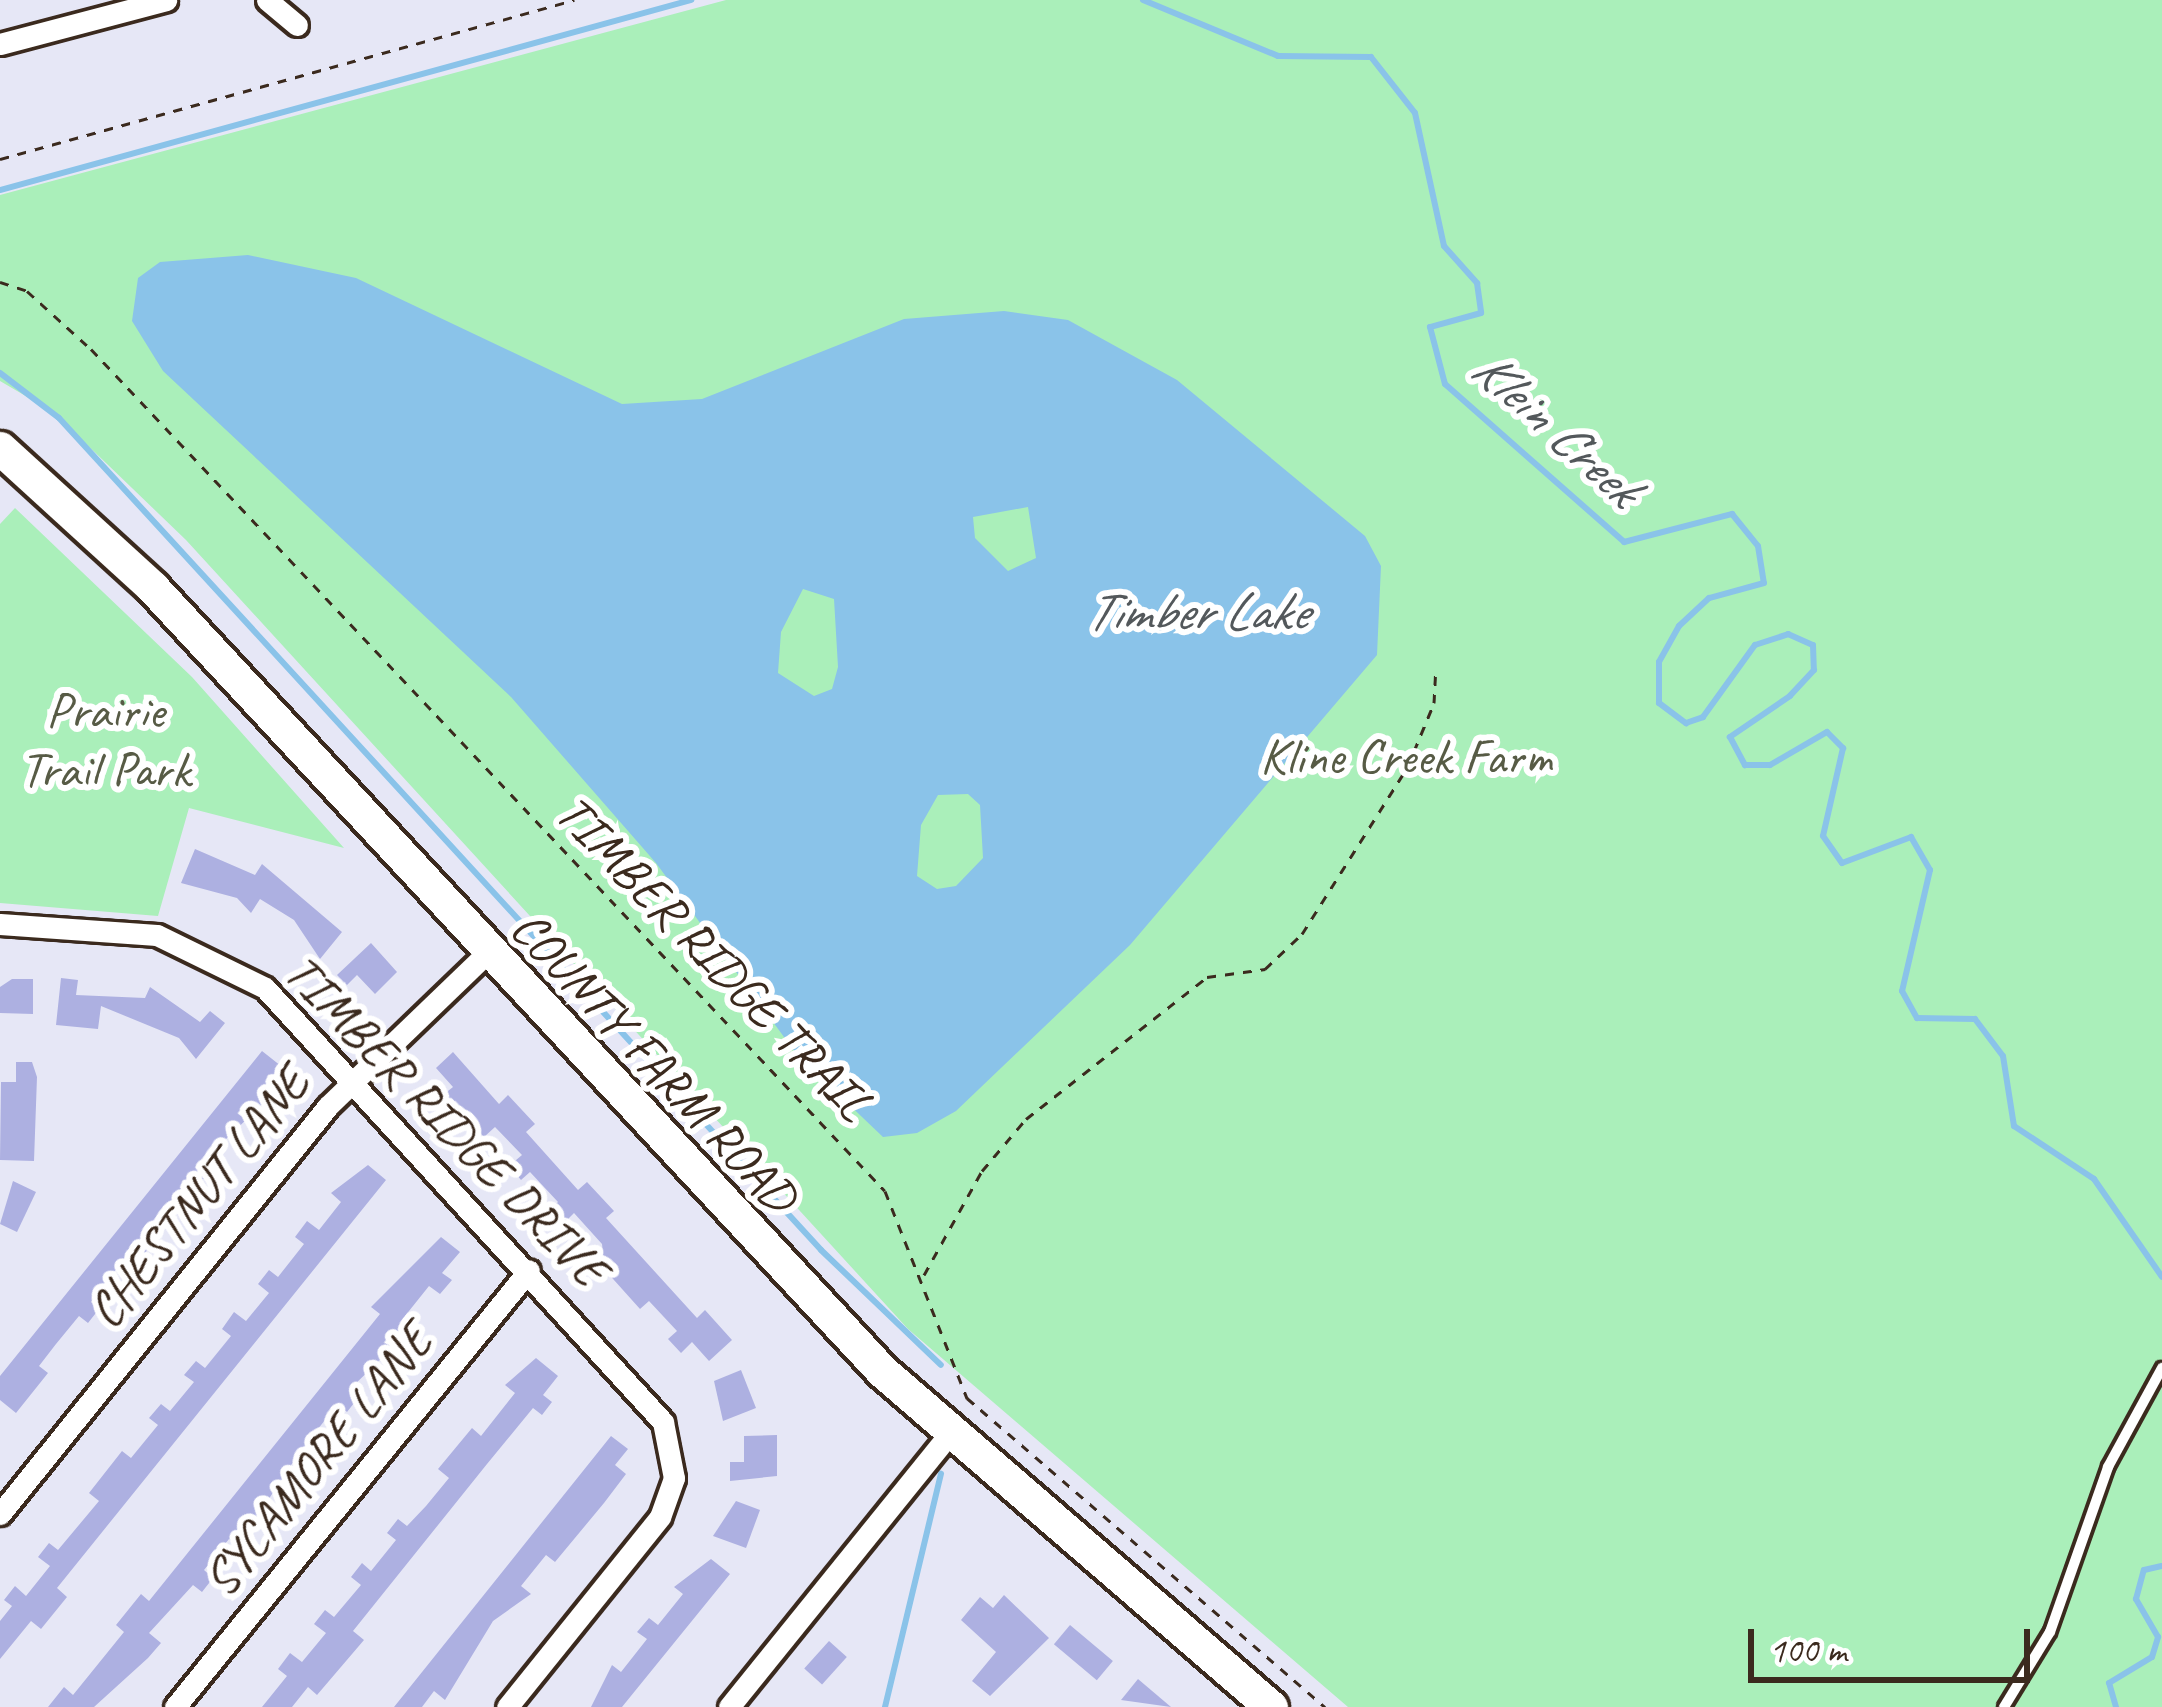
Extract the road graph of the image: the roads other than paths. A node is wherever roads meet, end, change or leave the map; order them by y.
1 (166, 0) edge
2 (267, 0) edge
3 (297, 25) dead end
4 (0, 44) edge
5 (0, 448) edge
6 (0, 924) edge
7 (485, 955) junction
8 (354, 1079) junction
9 (529, 1270) junction
10 (2162, 1368) edge
11 (949, 1433) junction
12 (0, 1514) edge
13 (175, 1707) edge
14 (507, 1707) edge
15 (729, 1707) edge
16 (1271, 1707) edge
17 (2004, 1707) edge

1 - 4 street
2 - 3 street
5 - 7 main road, COUNTY FARM ROAD
6 - 8 street, TIMBER RIDGE DRIVE
7 - 8 street, CHESTNUT LANE
7 - 11 main road, COUNTY FARM ROAD
8 - 9 street, TIMBER RIDGE DRIVE
8 - 12 street, CHESTNUT LANE
9 - 13 street, SYCAMORE LANE
9 - 14 street, TIMBER RIDGE DRIVE
10 - 17 lane
11 - 15 street
11 - 16 main road, COUNTY FARM ROAD

